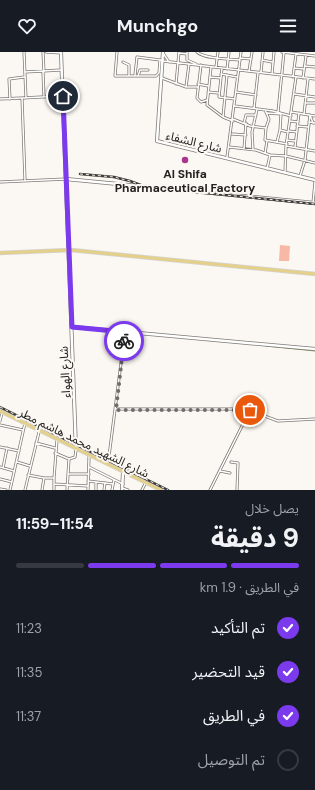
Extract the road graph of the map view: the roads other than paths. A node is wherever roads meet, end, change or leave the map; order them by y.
1 (24, 52) edge
2 (43, 52) edge
3 (46, 52) edge
4 (61, 52) edge
5 (117, 52) edge
6 (163, 52) edge
7 (179, 52) edge
8 (198, 52) edge
9 (206, 52) edge
10 (218, 52) edge
11 (229, 52) edge
12 (241, 52) edge
13 (252, 52) edge
14 (263, 52) edge
15 (274, 52) edge
16 (283, 52) edge
17 (313, 52) edge
18 (187, 53) edge
19 (291, 53) edge
20 (303, 53) edge
21 (296, 54) junction
22 (206, 55) junction
23 (306, 55) junction
24 (314, 56) edge
25 (217, 58) junction
26 (228, 59) junction
27 (240, 59) junction
28 (251, 59) junction
29 (162, 60) junction
30 (262, 60) junction
31 (123, 62) dead end
32 (169, 62) junction
33 (273, 62) junction
34 (178, 63) junction
35 (189, 64) junction
36 (197, 65) junction
37 (201, 66) junction
38 (211, 66) junction
39 (305, 66) junction
40 (216, 67) junction
41 (315, 67) edge
42 (222, 68) junction
43 (294, 68) junction
44 (227, 69) junction
45 (304, 69) junction
46 (62, 70) junction
47 (148, 70) dead end
48 (239, 70) junction
49 (249, 71) junction
50 (25, 72) junction
51 (44, 72) junction
52 (260, 73) junction
53 (222, 74) junction
54 (272, 74) junction
55 (129, 75) junction
56 (135, 75) junction
57 (227, 75) junction
58 (282, 75) junction
59 (138, 76) junction
60 (315, 76) edge
61 (25, 77) junction
62 (210, 77) junction
63 (238, 77) junction
64 (293, 77) junction
65 (296, 77) junction
66 (162, 78) junction
67 (221, 78) junction
68 (303, 78) junction
69 (308, 79) junction
70 (315, 79) edge
71 (176, 84) junction
72 (198, 86) junction
73 (209, 86) junction
74 (186, 87) junction
75 (220, 90) junction
76 (225, 91) junction
77 (208, 92) junction
78 (236, 92) junction
79 (219, 93) junction
80 (294, 94) junction
81 (256, 95) junction
82 (63, 96) junction
83 (306, 96) junction
84 (44, 97) junction
85 (315, 97) edge
86 (22, 98) junction
87 (26, 98) junction
88 (225, 98) junction
89 (0, 99) edge
90 (10, 99) junction
91 (235, 99) junction
92 (207, 100) junction
93 (305, 103) junction
94 (315, 103) edge
95 (234, 106) junction
96 (254, 108) junction
97 (257, 109) junction
98 (265, 110) junction
99 (278, 112) junction
100 (292, 112) junction
101 (315, 112) edge
102 (267, 113) junction
103 (299, 113) junction
104 (272, 114) junction
105 (281, 114) junction
106 (304, 114) junction
107 (256, 115) junction
108 (310, 115) junction
109 (223, 116) junction
110 (291, 116) junction
111 (315, 116) edge
112 (269, 117) junction
113 (233, 120) junction
114 (290, 121) junction
115 (298, 122) junction
116 (309, 122) junction
117 (245, 123) junction
118 (314, 123) edge
119 (254, 126) junction
120 (297, 126) junction
121 (308, 127) junction
122 (266, 128) junction
123 (280, 130) junction
124 (289, 131) junction
125 (297, 132) junction
126 (231, 134) junction
127 (246, 135) junction
128 (287, 140) junction
129 (268, 141) junction
130 (296, 141) junction
131 (277, 142) junction
132 (287, 145) junction
133 (229, 147) junction
134 (295, 147) junction
135 (244, 148) junction
136 (306, 149) junction
137 (253, 150) junction
138 (315, 151) edge
139 (265, 153) junction
140 (270, 155) junction
141 (286, 156) junction
142 (227, 159) junction
143 (305, 160) junction
144 (315, 163) edge
145 (267, 169) junction
146 (285, 173) junction
147 (300, 177) junction
148 (66, 179) junction
149 (25, 180) junction
150 (315, 181) edge
151 (0, 182) edge
152 (314, 203) edge
153 (70, 251) junction
154 (0, 254) edge
155 (315, 274) edge
156 (72, 327) junction
157 (125, 332) junction
158 (315, 349) edge
159 (116, 410) junction
160 (250, 410) junction
161 (1, 413) edge
162 (315, 419) edge
163 (0, 421) edge
164 (25, 424) junction
165 (0, 426) edge
166 (23, 430) junction
167 (39, 432) junction
168 (57, 440) junction
169 (36, 443) junction
170 (0, 447) edge
171 (7, 448) junction
172 (55, 448) junction
173 (77, 450) junction
174 (19, 451) junction
175 (55, 453) junction
176 (89, 457) junction
177 (0, 458) edge
178 (5, 459) junction
179 (69, 459) junction
180 (16, 462) junction
181 (231, 462) dead end
182 (108, 464) junction
183 (30, 466) junction
184 (89, 467) junction
185 (0, 468) edge
186 (3, 468) junction
187 (14, 471) junction
188 (220, 471) junction
189 (122, 473) junction
190 (230, 473) dead end
191 (68, 474) junction
192 (89, 474) junction
193 (28, 475) junction
194 (133, 477) junction
195 (44, 478) junction
196 (54, 478) junction
197 (0, 479) edge
198 (114, 480) junction
199 (88, 481) junction
200 (12, 482) junction
201 (96, 482) junction
202 (105, 483) junction
203 (54, 484) junction
204 (68, 484) junction
205 (113, 484) junction
206 (145, 484) junction
207 (88, 486) junction
208 (122, 487) edge
209 (0, 489) edge
210 (6, 490) edge
211 (10, 490) edge
212 (25, 490) edge
213 (42, 490) edge
214 (54, 490) edge
215 (67, 490) edge
216 (88, 490) edge
217 (96, 490) edge
218 (104, 490) edge
219 (112, 490) edge
220 (128, 490) edge
221 (142, 490) edge
222 (157, 490) edge
223 (161, 490) edge
224 (210, 490) edge
225 (236, 490) edge

1 - 50 street
2 - 51 street
3 - 4 street
4 - 46 street, شارع الهواء
5 - 55 street
6 - 29 street, شارع الشفاء
6 - 32 street
7 - 18 street
7 - 34 street
8 - 22 street
9 - 22 street
10 - 25 street
11 - 26 street
12 - 27 street
13 - 28 street
14 - 30 street
15 - 33 street
16 - 19 street
16 - 58 street
17 - 24 street
18 - 36 street
19 - 21 street
20 - 21 street
20 - 23 street
21 - 43 street
22 - 25 street
23 - 24 street
23 - 39 street
25 - 26 street
25 - 40 street
26 - 27 street
26 - 44 street
27 - 28 street
27 - 48 street
28 - 49 street
29 - 32 street
29 - 56 street
29 - 59 street
29 - 66 street, شارع الشفاء
30 - 33 street
30 - 52 street
31 - 55 street
32 - 34 street
33 - 54 street
34 - 35 street
34 - 71 street
35 - 36 street
35 - 74 street
36 - 37 street
37 - 38 street
37 - 72 street
38 - 40 street
38 - 62 street
39 - 41 street
39 - 45 street
40 - 42 street
42 - 44 street
42 - 53 street
43 - 45 street
43 - 64 street
44 - 48 street
45 - 68 street
46 - 51 street
46 - 82 street, شارع الهواء
47 - 59 street
48 - 49 street
48 - 63 street
49 - 52 street
50 - 51 street
50 - 61 street
51 - 84 street
52 - 54 street
52 - 81 street
53 - 57 street
53 - 67 street
54 - 58 street
55 - 56 street
56 - 59 street
57 - 63 street
57 - 76 street
58 - 64 street
58 - 99 street
60 - 70 street
61 - 87 street
61 - 90 street
62 - 67 street
62 - 73 street
63 - 78 street
64 - 65 street
65 - 68 street
65 - 80 street
66 - 71 street
66 - 142 street, شارع الشفاء
67 - 75 street
68 - 69 street
69 - 70 street
69 - 83 street
71 - 74 street
72 - 73 street
72 - 74 street
72 - 92 street
73 - 77 street
75 - 76 street
75 - 79 street
76 - 88 street
77 - 79 street
77 - 92 street
78 - 81 street
78 - 91 street
79 - 88 street
80 - 83 street
80 - 100 street
81 - 96 street
82 - 84 street
82 - 148 street, شارع الهواء
83 - 85 street
83 - 93 street
84 - 87 street
86 - 87 street
86 - 90 street
86 - 149 street
88 - 91 street
88 - 109 street
89 - 90 street
91 - 95 street
92 - 109 street
93 - 94 street
93 - 106 street
95 - 96 street
95 - 113 street
96 - 97 street
97 - 98 street
97 - 107 street
98 - 99 street
98 - 102 street
99 - 105 street
100 - 103 street
100 - 110 street
101 - 111 street
102 - 104 street
102 - 112 street
103 - 106 street
103 - 115 street
104 - 105 street
104 - 112 street
105 - 110 street
105 - 123 street
106 - 108 street
107 - 117 street
107 - 119 street
108 - 111 street
108 - 116 street
108 - 118 street
109 - 113 street
110 - 114 street
112 - 122 street
113 - 117 street
113 - 126 street
114 - 115 street
114 - 124 street
115 - 120 street
116 - 118 street
116 - 121 street
117 - 119 street
117 - 127 street
119 - 122 street
119 - 137 street
120 - 121 street
120 - 125 street
121 - 136 street
122 - 129 street
123 - 124 street
123 - 131 street
124 - 125 street
124 - 128 street
125 - 130 street
126 - 127 street
126 - 133 street
127 - 135 street
128 - 130 street
128 - 132 street
129 - 131 street
129 - 139 street
130 - 134 street
131 - 132 street
132 - 134 street
132 - 141 street
133 - 135 street
133 - 142 street
134 - 136 street
135 - 137 street
136 - 138 street
136 - 143 street
137 - 139 street
139 - 140 street
140 - 141 street
140 - 145 street
141 - 143 street
141 - 146 street
142 - 145 street, شارع الشفاء
143 - 144 street
143 - 147 street
145 - 146 street, شارع الشفاء
146 - 147 street, شارع الشفاء
147 - 150 street, شارع الشفاء
148 - 149 street
148 - 152 street
148 - 153 street, شارع الهواء
149 - 151 street
150 - 152 street
153 - 154 main road
153 - 155 main road
153 - 156 street, شارع الهواء
156 - 157 street
156 - 173 street, شارع الهواء
157 - 158 street
157 - 159 street
159 - 160 street
159 - 182 street
160 - 162 street
160 - 188 street
161 - 163 street
161 - 164 main road, شارع الشهيد محمد هاشم مطر
164 - 166 street
164 - 167 main road, شارع الشهيد محمد هاشم مطر
164 - 168 main road, شارع الشهيد محمد هاشم مطر
165 - 166 street
166 - 174 street
167 - 168 main road, شارع الشهيد محمد هاشم مطر
167 - 169 street
168 - 172 street
168 - 173 main road, شارع الشهيد محمد هاشم مطر
169 - 172 street
169 - 183 street
170 - 171 street
171 - 174 street
171 - 178 street
172 - 175 street
173 - 176 main road, شارع الشهيد محمد هاشم مطر
173 - 179 street
173 - 182 main road, شارع الشهيد محمد هاشم مطر
174 - 180 street
175 - 179 street
175 - 196 street
176 - 184 street
176 - 189 main road, شارع الشهيد محمد هاشم مطر
177 - 178 street
178 - 186 street
179 - 191 street
180 - 183 street
180 - 187 street
181 - 225 street
182 - 194 main road, شارع الشهيد محمد هاشم مطر
183 - 193 street
184 - 192 street
184 - 198 street
185 - 186 street
186 - 187 street
187 - 200 street
188 - 190 street
188 - 224 street
189 - 194 main road, شارع الشهيد محمد هاشم مطر
189 - 208 street
191 - 192 street
191 - 204 street
192 - 199 street
193 - 195 street
193 - 212 street
194 - 206 main road, شارع الشهيد محمد هاشم مطر
194 - 223 main road, شارع الشهيد محمد هاشم مطر
195 - 196 street
195 - 213 street
196 - 203 street
197 - 200 street
198 - 205 street
198 - 208 street
199 - 201 street
199 - 207 street
200 - 211 street
201 - 202 street
201 - 217 street
202 - 205 street
202 - 218 street
203 - 204 street
203 - 214 street
204 - 207 street
204 - 215 street
205 - 219 street
206 - 221 street
206 - 222 main road, شارع الشهيد محمد هاشم مطر
207 - 216 street
208 - 220 street
209 - 210 street

